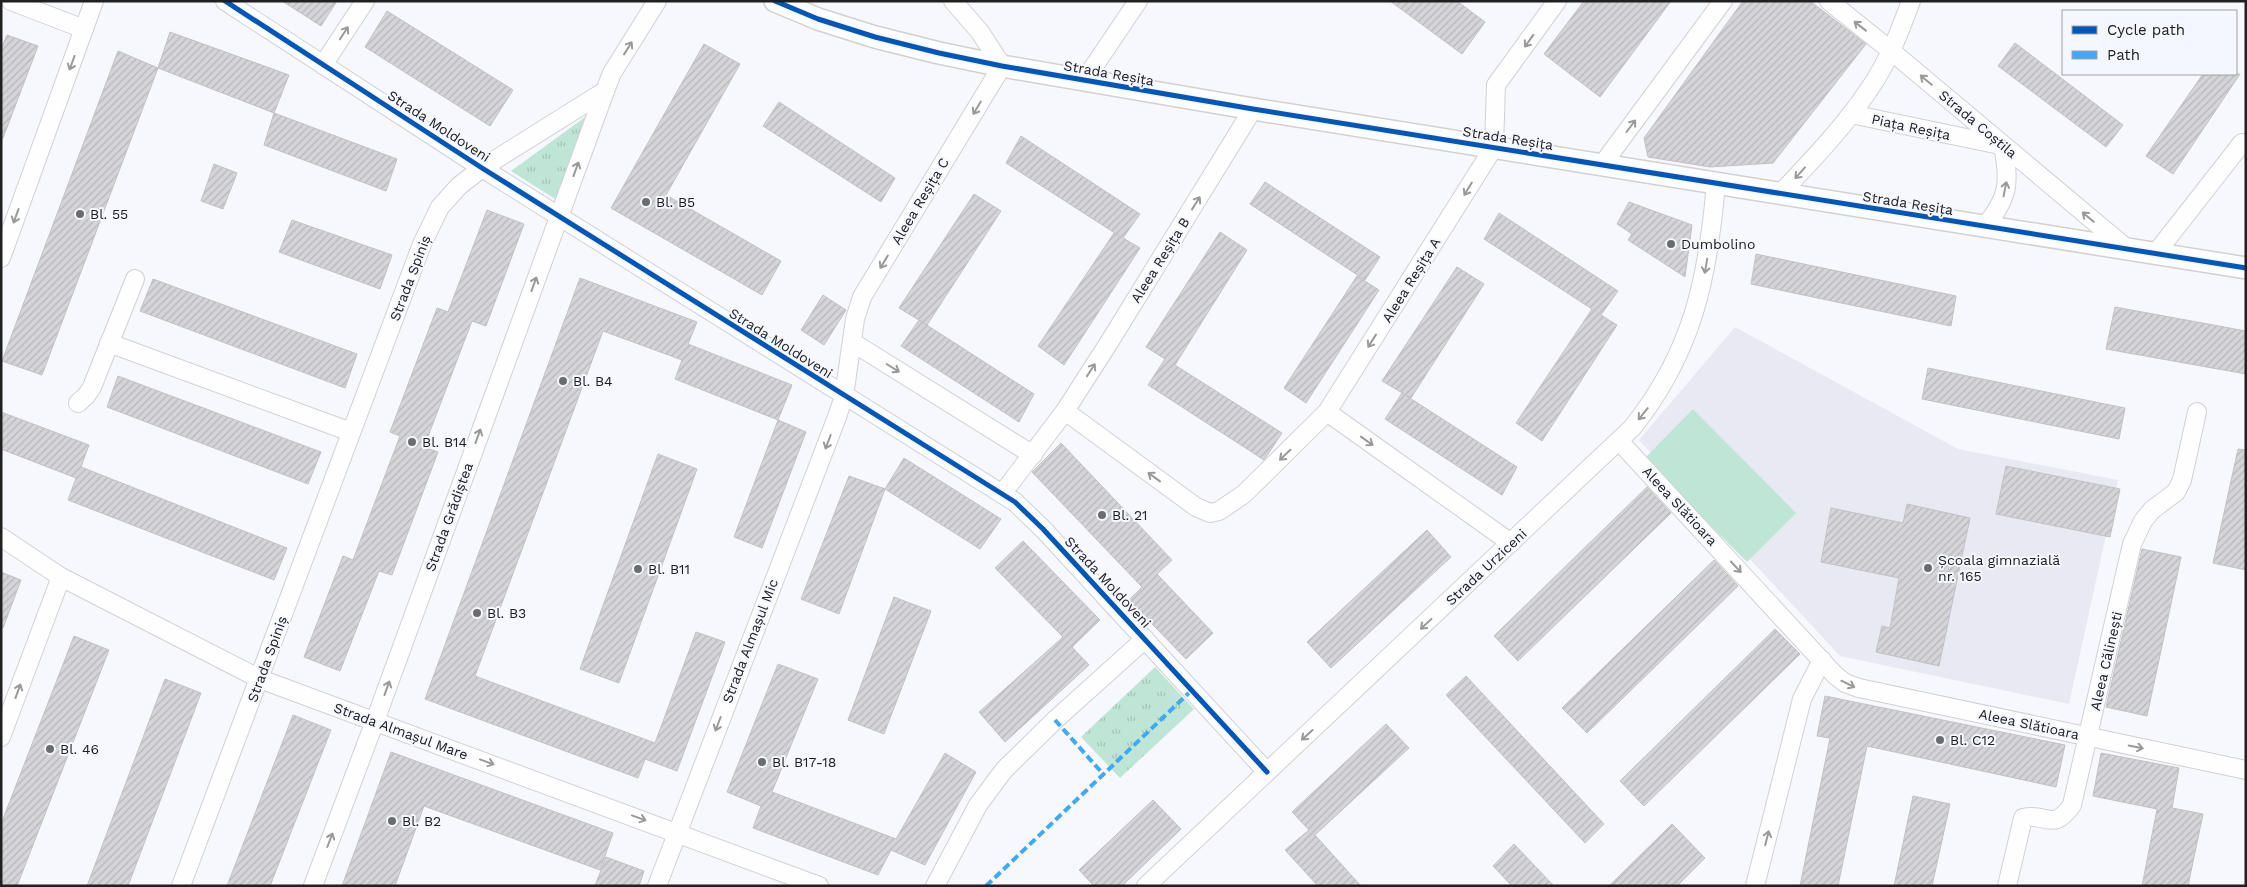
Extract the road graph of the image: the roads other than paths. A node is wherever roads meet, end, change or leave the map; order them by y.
1 (11, 1) edge
2 (94, 1) edge
3 (225, 1) edge
4 (365, 1) edge
5 (657, 1) edge
6 (774, 1) edge
7 (952, 1) edge
8 (1138, 1) edge
9 (1557, 1) edge
10 (1723, 1) edge
11 (1829, 1) edge
12 (1911, 1) edge
13 (84, 29) junction
14 (1890, 50) junction
15 (323, 65) junction
16 (1002, 66) junction
17 (1084, 81) junction
18 (605, 90) junction
19 (1253, 109) junction
20 (1851, 114) junction
21 (2242, 143) dead end
22 (2003, 146) junction
23 (1494, 147) junction
24 (1602, 165) junction
25 (482, 168) junction
26 (1716, 183) junction
27 (1781, 193) junction
28 (559, 215) junction
29 (1984, 226) junction
30 (2126, 248) junction
31 (2156, 253) junction
32 (1, 258) edge
33 (2243, 269) edge
34 (135, 279) dead end
35 (852, 342) junction
36 (110, 343) junction
37 (844, 396) junction
38 (78, 403) dead end
39 (1064, 411) junction
40 (2198, 412) dead end
41 (1324, 417) junction
42 (351, 432) junction
43 (1620, 442) junction
44 (1033, 456) junction
45 (1002, 494) junction
46 (1, 537) edge
47 (1511, 544) junction
48 (61, 577) junction
49 (1146, 639) junction
50 (1822, 660) junction
51 (260, 679) junction
52 (375, 721) junction
53 (1, 737) edge
54 (2088, 737) junction
55 (2246, 770) edge
56 (1267, 772) junction
57 (677, 832) junction
58 (181, 886) edge
59 (313, 886) edge
60 (657, 886) edge
61 (819, 886) edge
62 (935, 886) edge
63 (1146, 886) edge
64 (1755, 886) edge
65 (2007, 886) edge

1 - 13 street
2 - 13 street
3 - 15 street, Strada Moldoveni
15 -> 4 street
18 -> 5 street, Strada Grădiștea
6 - 16 street, Strada Reșița
7 - 16 street
8 - 17 street
9 -> 23 street
24 -> 10 street
14 -> 11 street, Strada Coștila
12 - 14 street, Piața Reșița
13 -> 32 street
14 - 20 street, Piața Reșița
22 -> 14 street, Strada Coștila
15 - 25 street, Strada Moldoveni
16 - 17 street, Strada Reșița
16 -> 35 street, Aleea Reșița C
17 - 19 street, Strada Reșița
18 - 25 street
28 -> 18 street, Strada Grădiștea
19 - 23 street, Strada Reșița
39 -> 19 street, Aleea Reșița B
20 - 22 street, Piața Reșița
20 -> 27 street, Piața Reșița
21 - 31 street
29 -> 22 street
30 -> 22 street, Strada Coștila
23 - 24 street, Strada Reșița
23 -> 41 street, Aleea Reșița A
24 - 26 street, Strada Reșița
25 - 28 street, Strada Moldoveni
25 - 42 street, Strada Spiniș
26 - 27 street, Strada Reșița
26 -> 43 street, Strada Urziceni
27 - 29 street, Strada Reșița
28 - 37 street, Strada Moldoveni
52 -> 28 street, Strada Grădiștea
29 - 30 street, Strada Reșița
30 - 31 street, Strada Reșița
31 - 33 street, Strada Reșița
34 - 36 street
35 - 37 street, Aleea Reșița C
35 -> 44 street
36 - 38 street
36 - 42 street
37 - 45 street, Strada Moldoveni
37 -> 57 street, Strada Almașul Mic
41 -> 39 street
39 - 44 street, Aleea Reșița B
40 - 54 street, Aleea Călinești
41 -> 47 street
42 - 51 street, Strada Spiniș
43 - 47 street, Strada Urziceni
43 -> 50 street, Aleea Slătioara
44 - 45 street, Aleea Reșița B
45 - 49 street, Strada Moldoveni
46 - 48 street, Strada Almașul Mare
47 -> 56 street, Strada Urziceni
48 - 51 street, Strada Almașul Mare
53 -> 48 street
49 - 56 street, Strada Moldoveni
49 - 62 street, Strada Moldoveni
50 -> 54 street, Aleea Slătioara
64 -> 50 street
51 - 52 street, Strada Almașul Mare
51 - 58 street, Strada Spiniș
52 -> 57 street, Strada Almașul Mare
59 -> 52 street, Strada Grădiștea
54 -> 55 street, Aleea Slătioara
54 - 65 street, Aleea Călinești
56 - 63 street, Strada Urziceni
57 - 60 street, Strada Almașul Mic
57 - 61 street, Strada Almașul Mare

